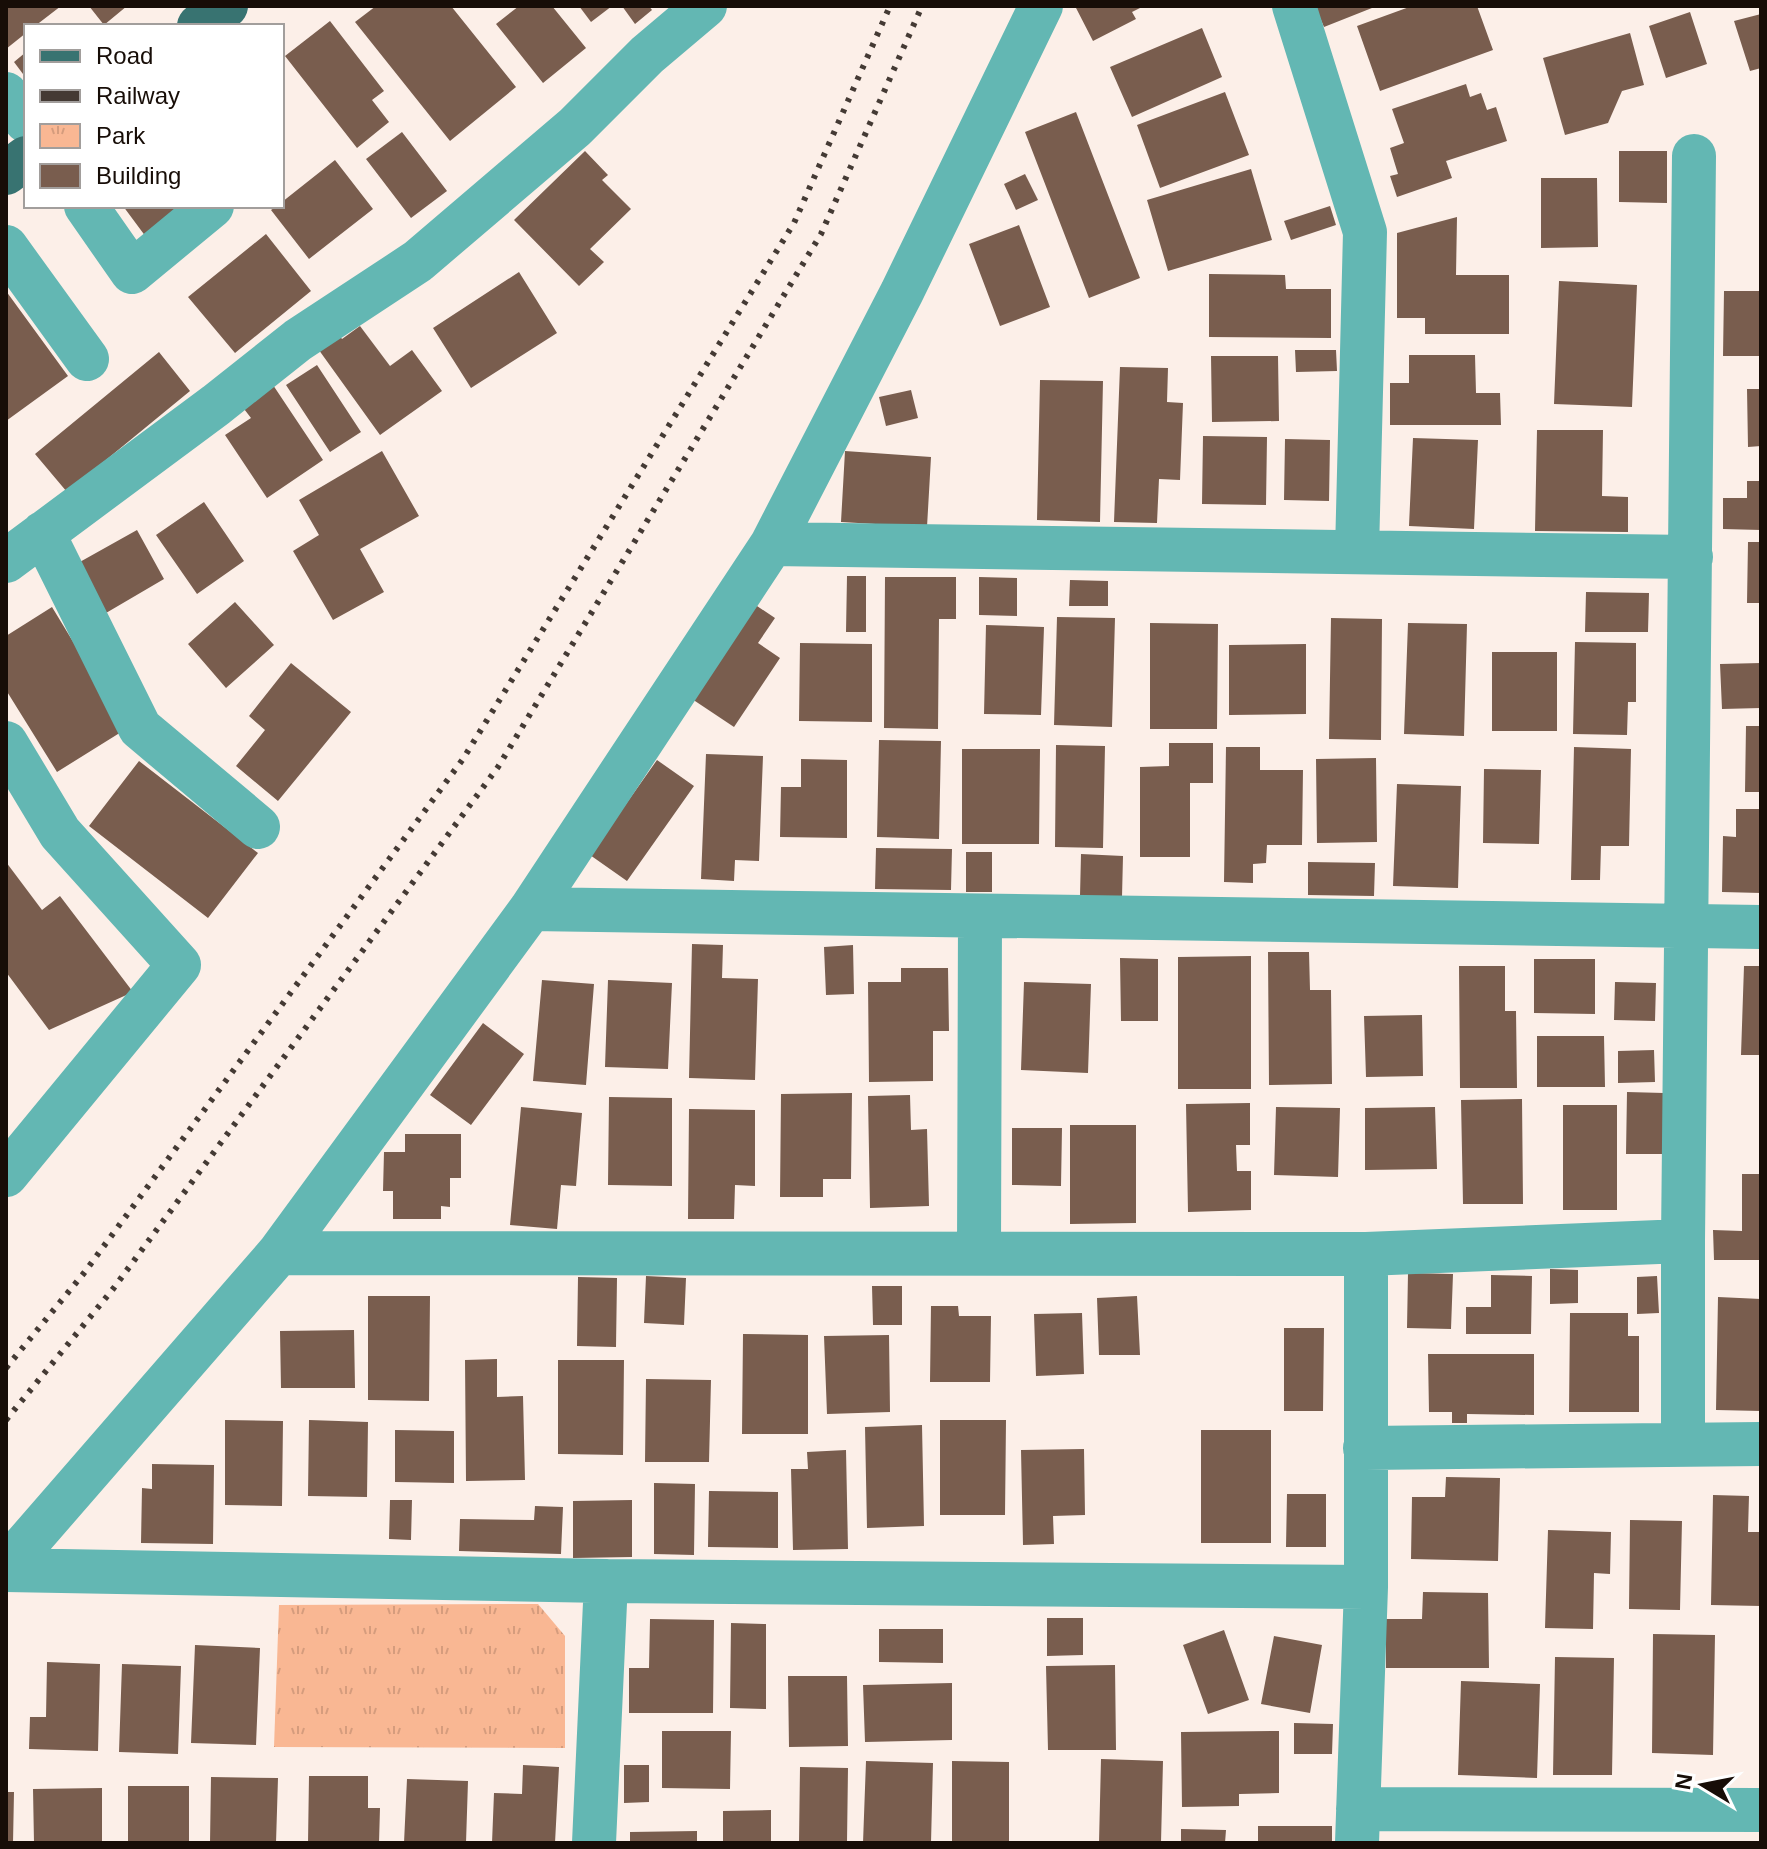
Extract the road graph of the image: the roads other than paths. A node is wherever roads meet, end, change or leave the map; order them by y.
1 (226, 6) edge
2 (705, 6) edge
3 (1041, 6) edge
4 (1294, 6) edge
5 (202, 24) edge
6 (6, 94) edge
7 (24, 118) edge
8 (1694, 156) dead end
9 (24, 160) edge
10 (6, 173) edge
11 (87, 208) edge
12 (210, 208) edge
13 (6, 247) edge
14 (87, 359) dead end
15 (43, 533) junction
16 (772, 544) junction
17 (1357, 552) junction
18 (1691, 557) junction
19 (6, 561) edge
20 (6, 743) edge
21 (258, 827) dead end
22 (531, 909) junction
23 (980, 916) junction
24 (1687, 926) junction
25 (1761, 927) edge
26 (6, 1175) edge
27 (1683, 1241) junction
28 (279, 1253) junction
29 (979, 1253) junction
30 (1366, 1254) junction
31 (1761, 1444) edge
32 (1683, 1445) junction
33 (1365, 1448) junction
34 (6, 1568) edge
35 (606, 1581) junction
36 (1366, 1587) junction
37 (1761, 1810) edge
38 (1357, 1826) edge
39 (594, 1843) edge

1 - 5 main road
2 - 15 street
3 - 16 street
4 - 17 street
6 - 7 street
8 - 18 street
9 - 10 main road
11 - 12 street
13 - 14 street
15 - 19 street
15 - 21 street
16 - 17 street
16 - 22 street
17 - 18 street
18 - 24 street
20 - 26 street
22 - 23 street
22 - 28 street
23 - 24 street
23 - 29 street
24 - 25 street
24 - 27 street
27 - 30 street
27 - 32 street
28 - 29 street
28 - 34 street
29 - 30 street
30 - 33 street
31 - 32 street
32 - 33 street
33 - 36 street
34 - 35 street
35 - 36 street
35 - 39 street
36 - 38 street
37 - 38 street

